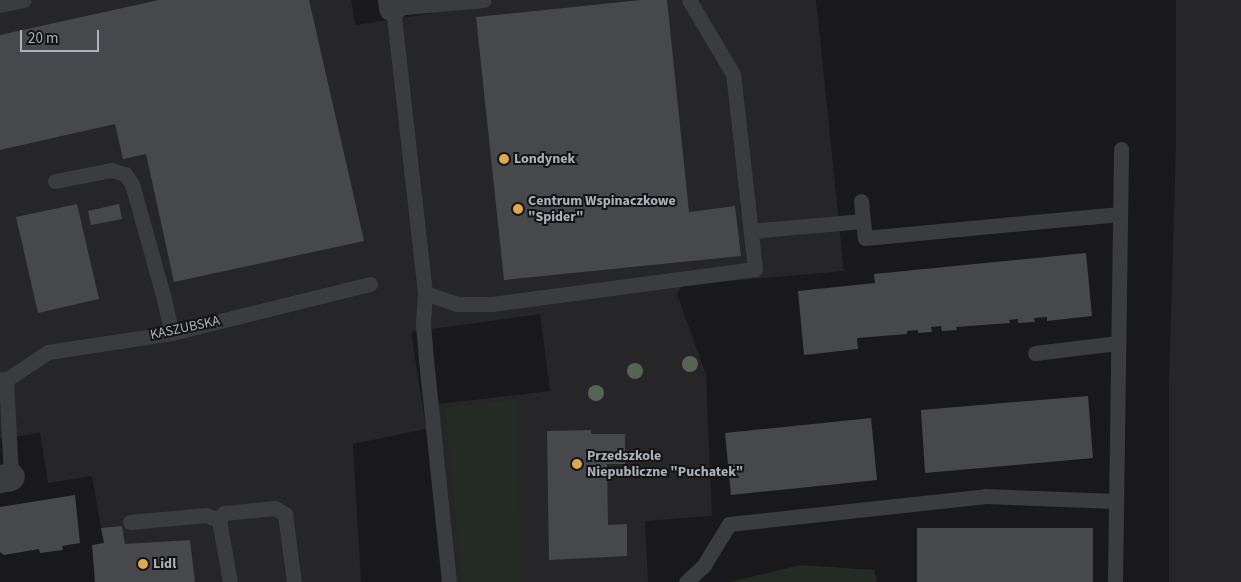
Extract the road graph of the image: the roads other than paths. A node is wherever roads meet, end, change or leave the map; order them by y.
1 (23, 0) edge
2 (484, 0) edge
3 (689, 0) edge
4 (393, 4) edge
5 (0, 5) edge
6 (1122, 149) dead end
7 (55, 180) dead end
8 (861, 201) dead end
9 (1120, 214) junction
10 (863, 221) junction
11 (751, 231) junction
12 (370, 284) dead end
13 (425, 293) junction
14 (172, 333) junction
15 (1118, 343) junction
16 (1035, 353) dead end
17 (3, 380) edge
18 (5, 478) edge
19 (1116, 501) junction
20 (219, 520) junction
21 (130, 522) dead end
22 (230, 582) edge
23 (294, 582) edge
24 (450, 582) edge
25 (686, 582) edge
26 (1115, 582) edge

1 - 5 lane
2 - 4 lane
3 - 11 lane
4 - 13 lane
6 - 9 lane
7 - 14 lane
8 - 10 lane
9 - 10 lane
9 - 15 lane
10 - 11 lane
11 - 13 lane
12 - 14 lane, KASZUBSKA
13 - 24 lane
14 - 17 lane, KASZUBSKA
15 - 16 lane
15 - 19 lane
17 - 18 lane, KASZUBSKA
19 - 25 lane
19 - 26 lane
20 - 21 lane
20 - 22 lane
20 - 23 lane

